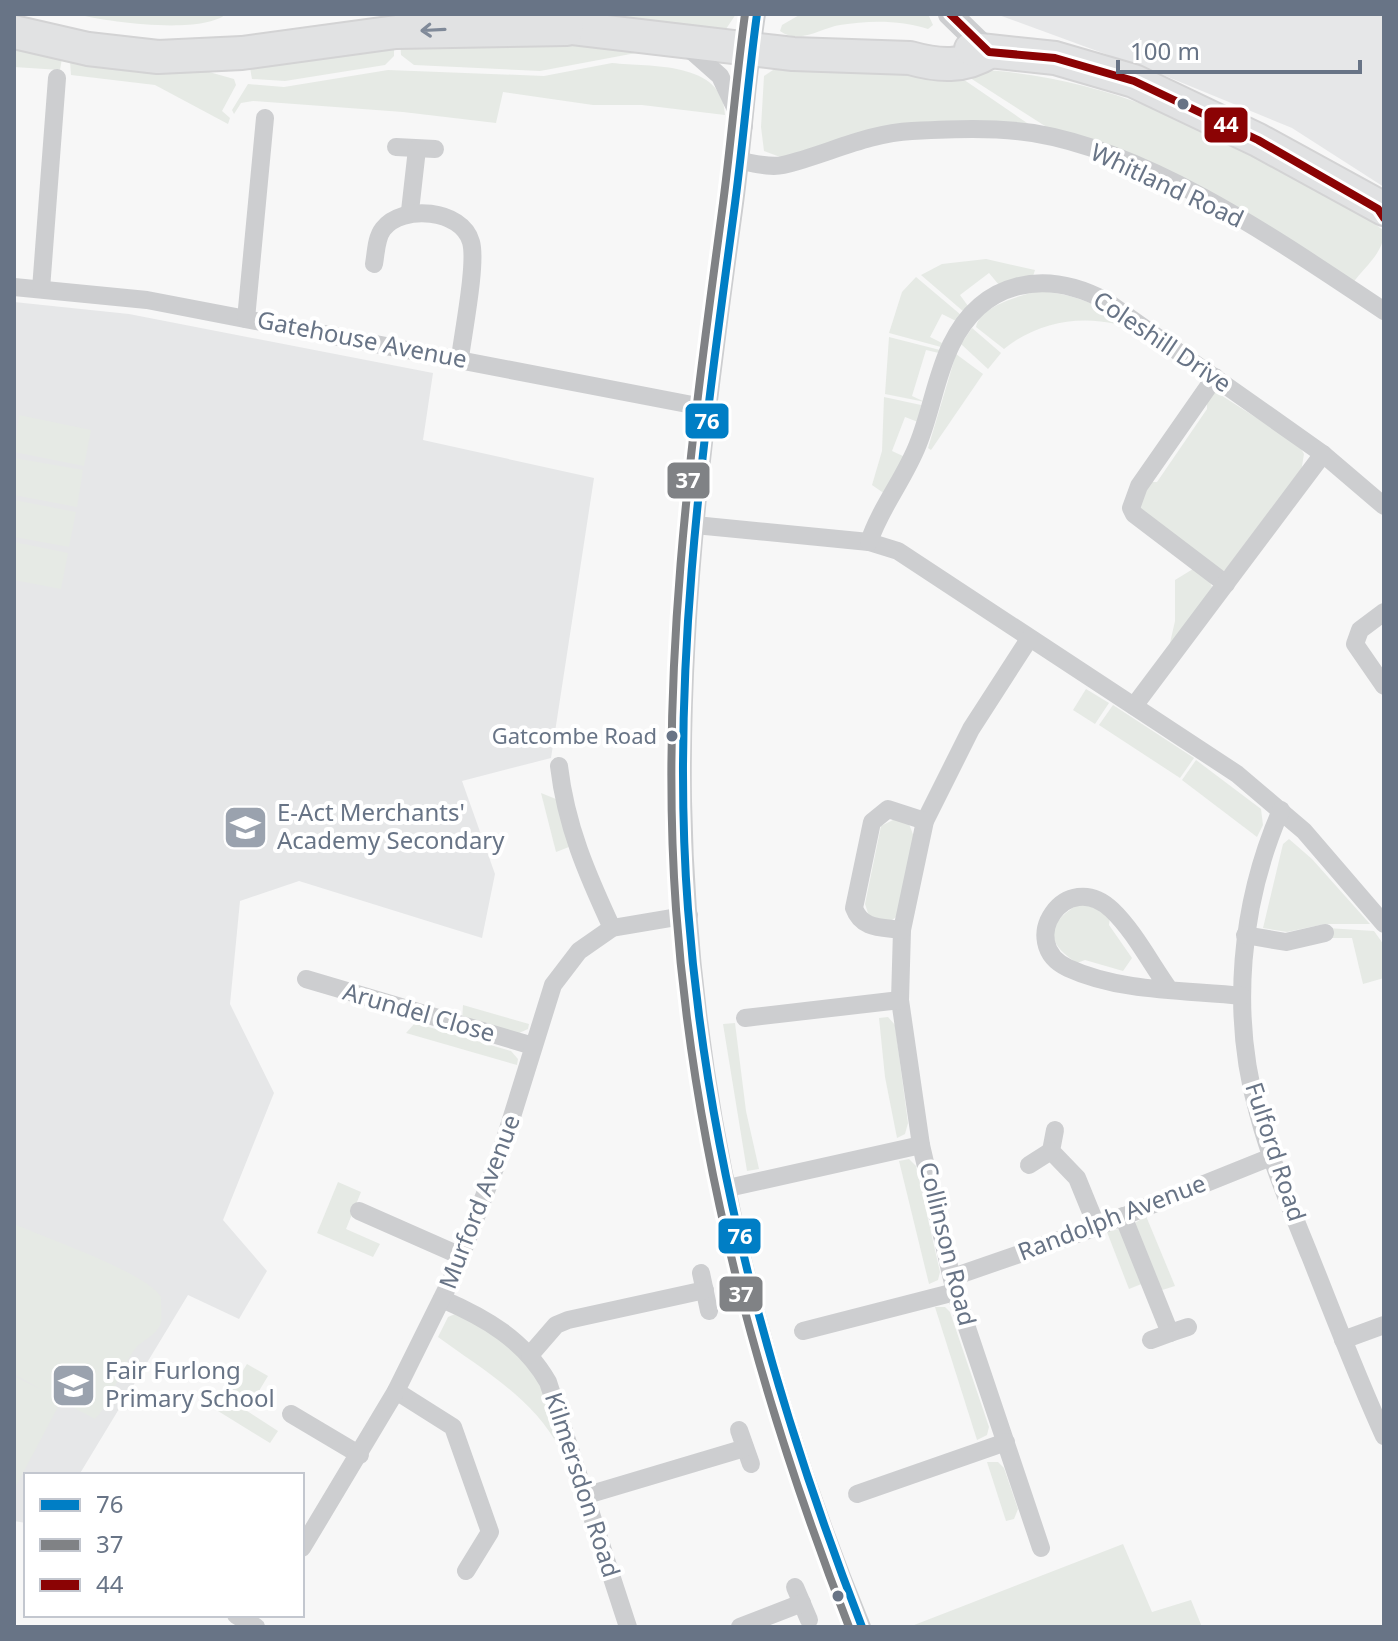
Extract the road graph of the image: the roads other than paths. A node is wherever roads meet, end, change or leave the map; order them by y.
1 (393, 14) edge
2 (481, 14) edge
3 (757, 14) edge
4 (950, 14) edge
5 (14, 18) edge
6 (567, 29) junction
7 (14, 32) edge
8 (682, 43) junction
9 (752, 50) junction
10 (989, 52) junction
11 (57, 78) dead end
12 (265, 118) dead end
13 (745, 128) junction
14 (396, 147) dead end
15 (740, 161) junction
16 (410, 211) junction
17 (1382, 212) edge
18 (374, 264) dead end
19 (14, 287) edge
20 (41, 289) junction
21 (1384, 311) edge
22 (246, 319) junction
23 (460, 358) junction
24 (1215, 377) junction
25 (708, 408) junction
26 (1323, 454) junction
27 (1381, 498) edge
28 (695, 525) junction
29 (869, 542) junction
30 (1226, 584) junction
31 (1384, 612) edge
32 (1029, 639) junction
33 (1384, 686) edge
34 (1134, 706) junction
35 (541, 785) dead end
36 (1281, 810) junction
37 (925, 821) junction
38 (689, 915) junction
39 (1384, 924) edge
40 (612, 928) junction
41 (902, 930) junction
42 (1325, 933) dead end
43 (1245, 935) junction
44 (306, 979) dead end
45 (1169, 989) junction
46 (1242, 996) junction
47 (900, 1000) junction
48 (745, 1018) dead end
49 (533, 1046) junction
50 (1055, 1130) dead end
51 (921, 1145) junction
52 (1051, 1151) junction
53 (1271, 1157) junction
54 (1029, 1165) dead end
55 (728, 1188) junction
56 (359, 1211) dead end
57 (1123, 1216) junction
58 (1097, 1227) junction
59 (461, 1256) junction
60 (954, 1284) junction
61 (442, 1299) junction
62 (709, 1311) dead end
63 (1384, 1325) edge
64 (1188, 1327) dead end
65 (803, 1331) dead end
66 (1170, 1333) junction
67 (1151, 1340) dead end
68 (1343, 1340) junction
69 (530, 1355) junction
70 (396, 1391) junction
71 (291, 1414) dead end
72 (1384, 1436) edge
73 (1006, 1442) junction
74 (745, 1447) dead end
75 (360, 1455) junction
76 (857, 1494) dead end
77 (584, 1496) junction
78 (304, 1545) edge
79 (1041, 1548) dead end
80 (466, 1571) dead end
81 (802, 1603) dead end
82 (628, 1627) edge
83 (740, 1627) edge
84 (862, 1627) edge

1 - 5 highway
2 - 6 highway
3 - 9 street
4 - 10 street
6 -> 7 highway
6 - 8 highway
8 - 9 highway
8 - 13 street
9 - 10 highway
9 - 13 street
10 - 17 highway
11 - 20 street
12 - 22 street
13 - 15 street
14 - 16 street
15 - 21 street, Whitland Road
15 - 25 street
16 - 18 street
16 - 23 street
19 - 20 street, Gatehouse Avenue
20 - 22 street, Gatehouse Avenue
22 - 23 street, Gatehouse Avenue
23 - 25 street, Gatehouse Avenue
24 - 26 street, Coleshill Drive
24 - 29 street, Coleshill Drive
24 - 30 street
25 - 28 street
26 - 27 street, Coleshill Drive
26 - 30 street
28 - 29 street
28 - 38 street
29 - 32 street
30 - 34 street
31 - 33 street
32 - 34 street
32 - 37 street, Collinson Road
34 - 36 street
35 - 40 street
36 - 39 street
36 - 43 street, Fulford Road
37 - 41 street, Collinson Road
37 - 41 street
38 - 40 street, Murford Avenue
38 - 55 street
40 - 49 street, Murford Avenue
41 - 47 street, Collinson Road
42 - 43 street
43 - 46 street, Fulford Road
44 - 49 street, Arundel Close
45 - 45 street
45 - 46 street
46 - 53 street, Fulford Road
47 - 48 street
47 - 51 street, Collinson Road
49 - 59 street, Murford Avenue
50 - 52 street
51 - 55 street
51 - 60 street, Collinson Road
52 - 54 street
52 - 58 street
53 - 57 street, Randolph Avenue
53 - 68 street, Fulford Road
55 - 84 street
56 - 59 street
57 - 58 street, Randolph Avenue
57 - 66 street
58 - 60 street, Randolph Avenue
59 - 61 street, Murford Avenue
60 - 65 street, Randolph Avenue
60 - 73 street, Collinson Road
61 - 69 street, Kilmersdon Road
61 - 70 street, Murford Avenue
62 - 69 street
63 - 68 street
64 - 66 street
66 - 67 street
68 - 72 street, Fulford Road
69 - 77 street, Kilmersdon Road
70 - 75 street, Murford Avenue
70 - 80 street
71 - 75 street
73 - 76 street
73 - 79 street, Collinson Road
74 - 77 street
75 - 78 street, Murford Avenue
77 - 82 street, Kilmersdon Road
81 - 83 street

